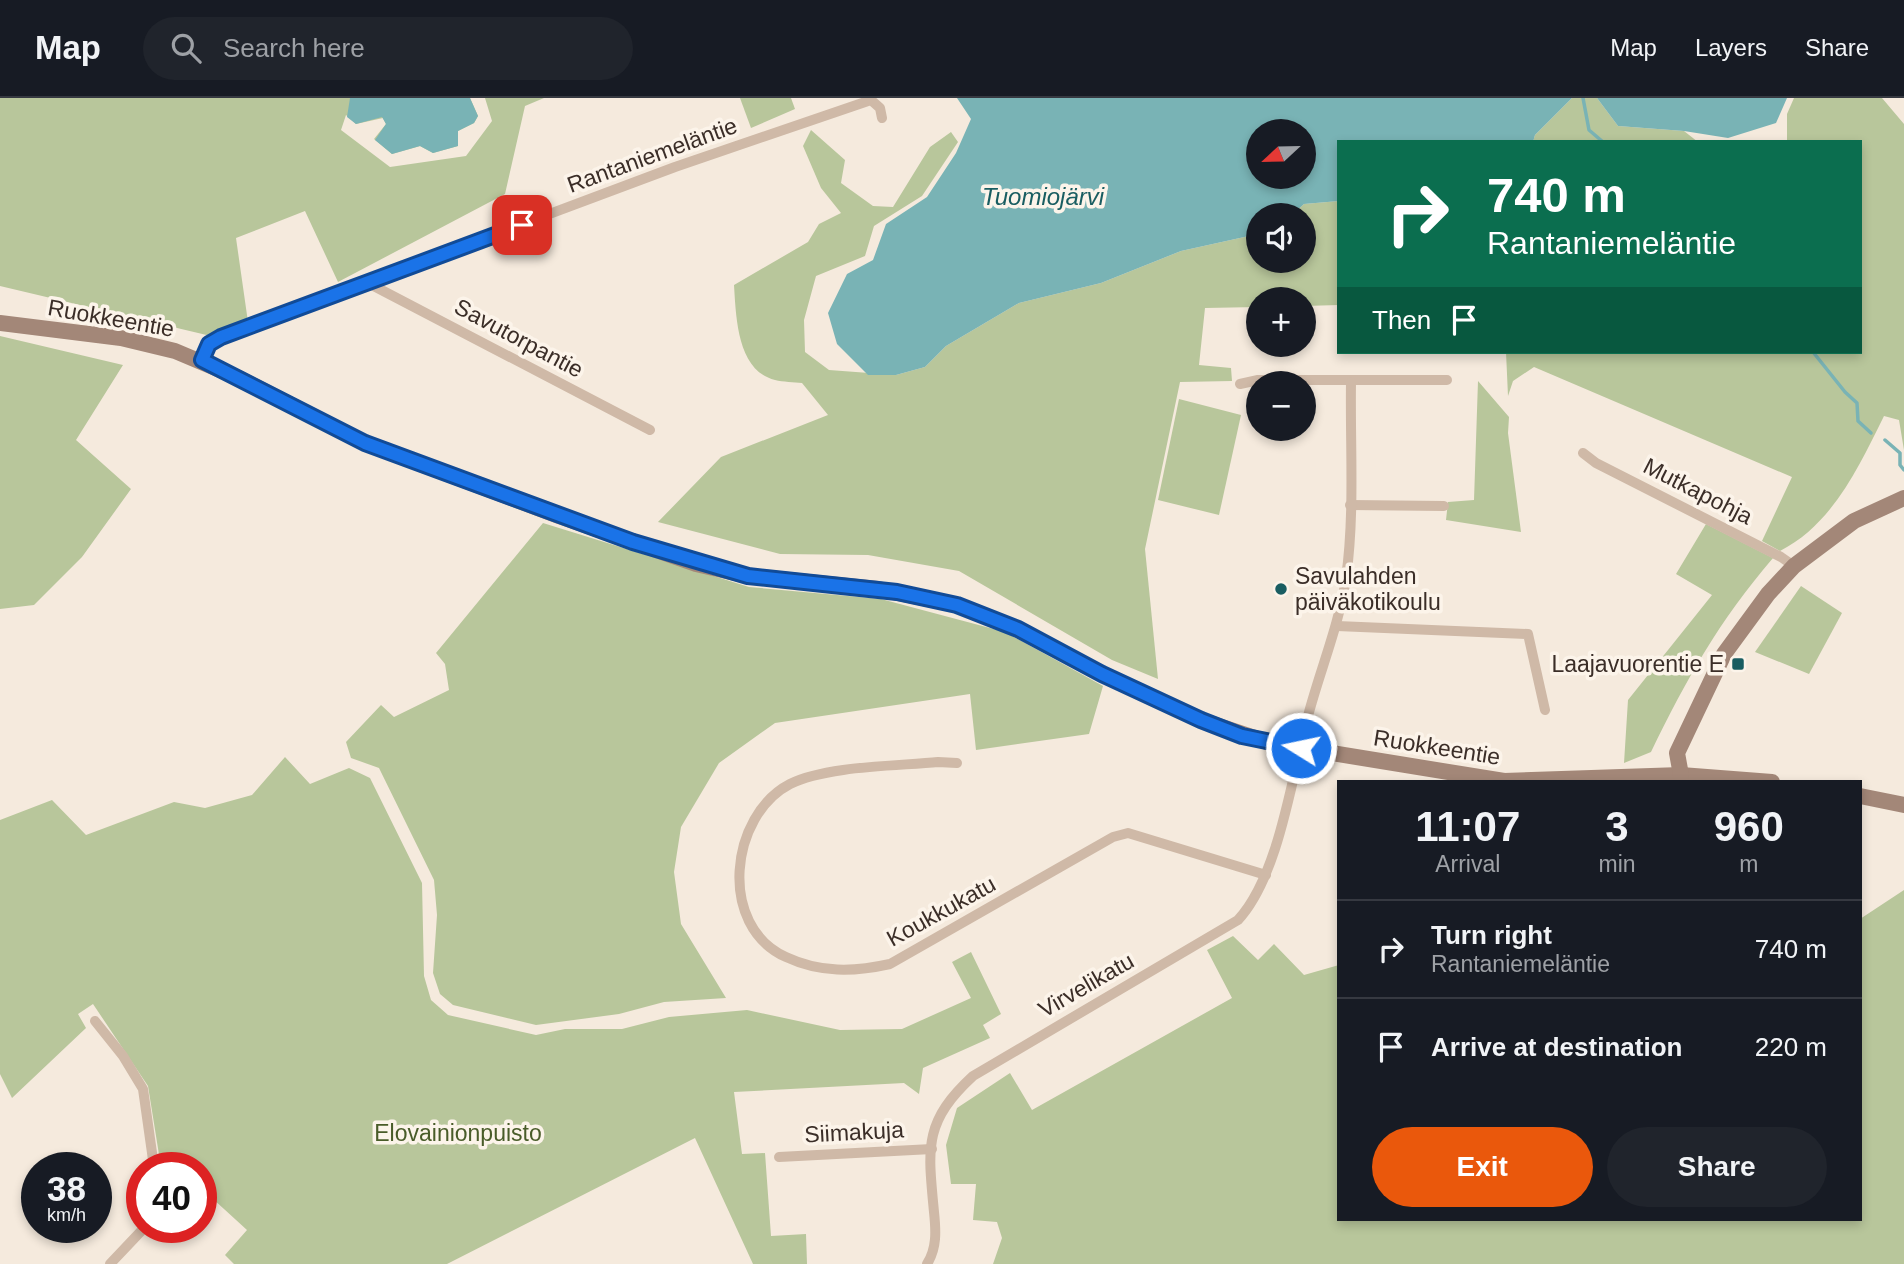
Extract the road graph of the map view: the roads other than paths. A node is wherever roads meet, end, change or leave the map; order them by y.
1 (882, 118) dead end
2 (368, 283) junction
3 (0, 323) edge
4 (202, 360) junction
5 (1447, 380) dead end
6 (1351, 382) junction
7 (1241, 384) dead end
8 (650, 430) dead end
9 (1583, 453) dead end
10 (1904, 498) edge
11 (1350, 505) junction
12 (1444, 506) dead end
13 (1794, 566) junction
14 (1337, 626) junction
15 (1545, 710) dead end
16 (1301, 748) junction
17 (957, 763) dead end
18 (1681, 775) junction
19 (1746, 780) edge
20 (1862, 796) edge
21 (1904, 805) edge
22 (1266, 874) junction
23 (96, 1021) dead end
24 (932, 1149) junction
25 (152, 1152) edge
26 (779, 1157) dead end
27 (130, 1243) edge
28 (110, 1264) edge
29 (927, 1264) edge

1 - 2 street, Rantaniemeläntie
2 - 4 street, Rantaniemeläntie
2 - 8 street, Savutorpantie
3 - 4 street, Ruokkeentie
4 - 16 street, Ruokkeentie
5 - 6 street
6 - 7 street
6 - 11 street, Virvelikatu
9 - 13 street, Mutkapohja
10 - 13 street
11 - 12 street
11 - 14 street, Virvelikatu
13 - 18 street
14 - 15 street
14 - 16 street, Virvelikatu
16 - 18 street, Ruokkeentie
16 - 22 street, Virvelikatu
17 - 22 street, Koukkukatu
18 - 19 street, Ruokkeentie
20 - 21 street
22 - 24 street, Virvelikatu
23 - 25 street
24 - 26 street, Siimakuja
24 - 29 street, Virvelikatu
27 - 28 street

